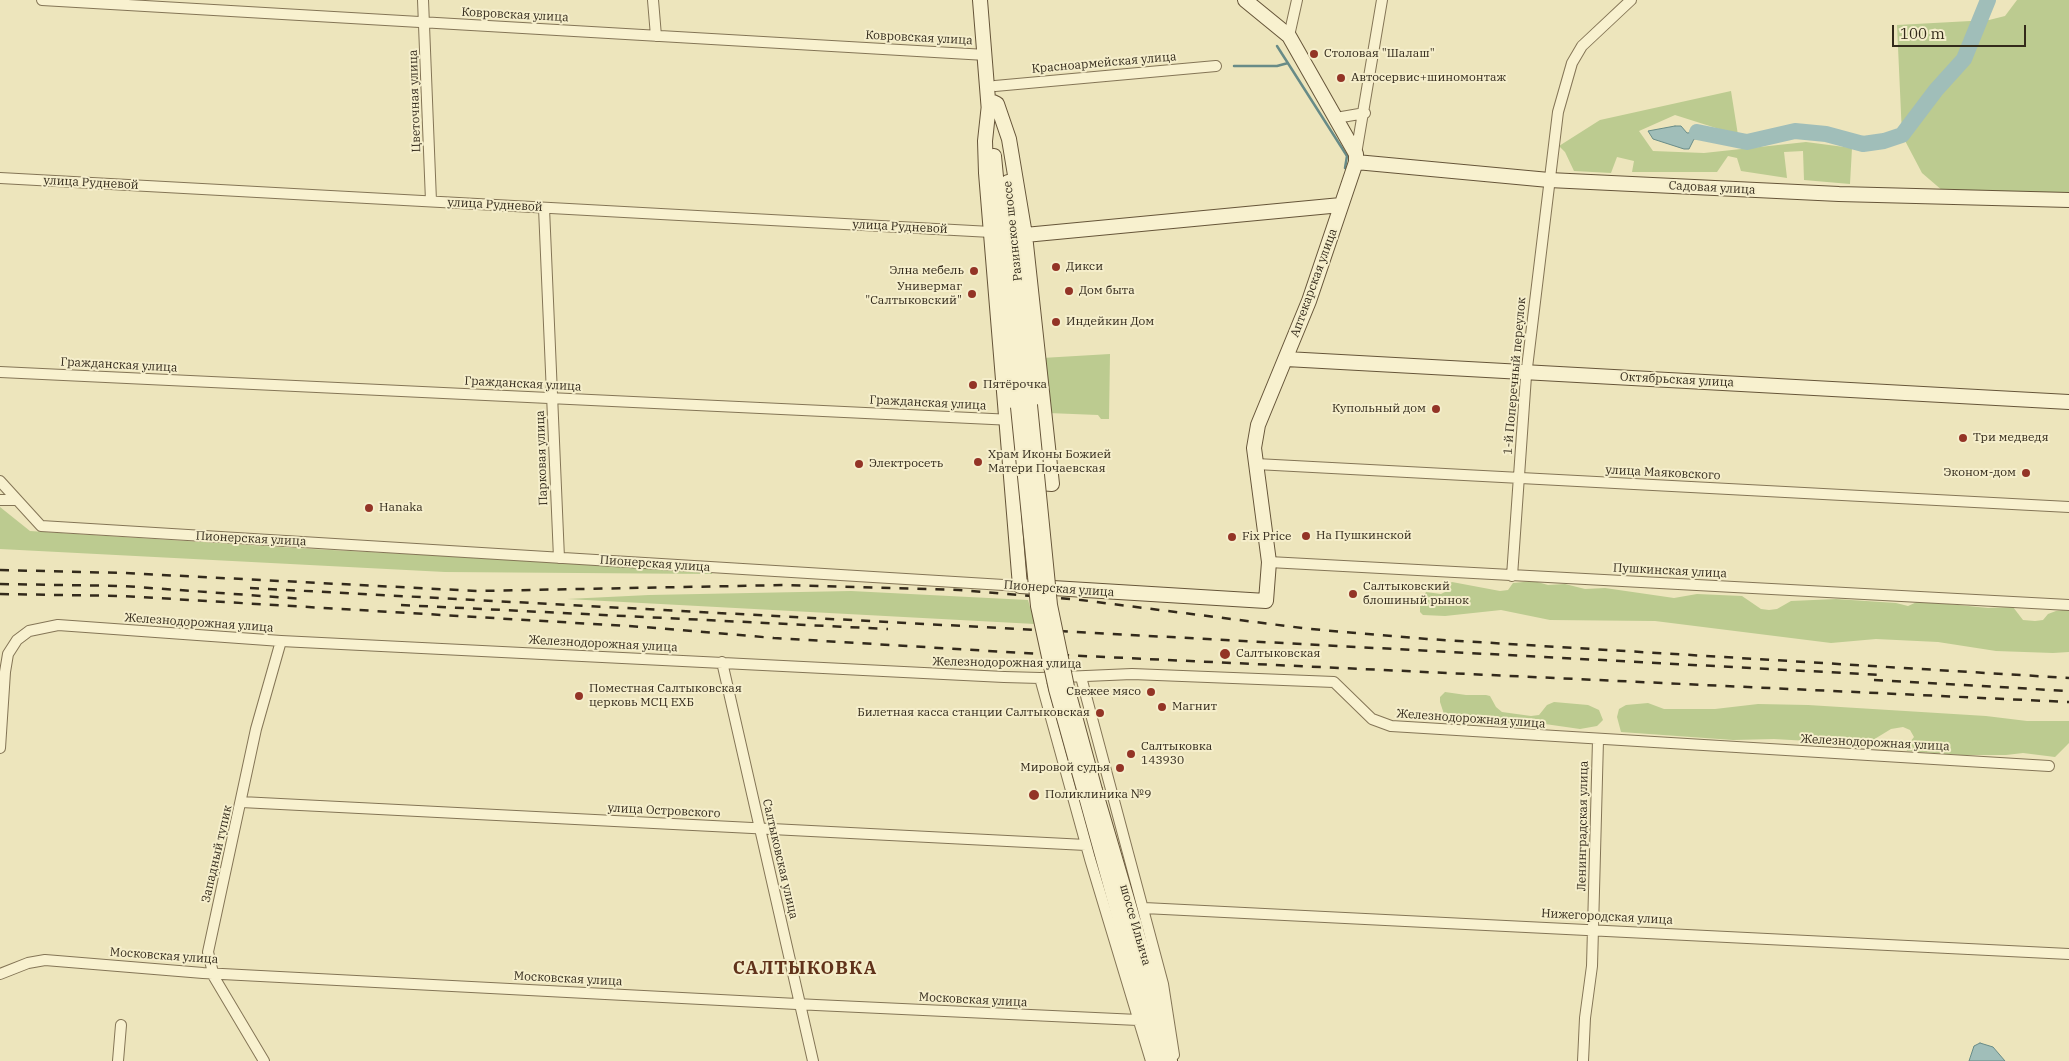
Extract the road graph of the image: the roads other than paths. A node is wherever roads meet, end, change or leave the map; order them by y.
1 (42, 0) edge
2 (423, 0) edge
3 (653, 0) edge
4 (980, 0) edge
5 (1245, 0) edge
6 (1297, 0) edge
7 (1382, 0) edge
8 (1631, 0) edge
9 (425, 22) junction
10 (656, 36) junction
11 (1290, 36) junction
12 (986, 56) junction
13 (1216, 66) dead end
14 (995, 86) junction
15 (994, 106) junction
16 (1365, 113) junction
17 (1336, 118) junction
18 (1356, 158) junction
19 (0, 178) edge
20 (1549, 180) junction
21 (2069, 200) edge
22 (431, 202) junction
23 (1341, 205) junction
24 (544, 208) junction
25 (991, 232) junction
26 (1025, 235) junction
27 (1286, 359) junction
28 (0, 372) edge
29 (1526, 372) junction
30 (552, 398) junction
31 (2069, 402) edge
32 (1007, 419) junction
33 (1046, 421) junction
34 (1256, 464) junction
35 (1518, 478) junction
36 (0, 481) edge
37 (1012, 481) junction
38 (0, 500) edge
39 (16, 500) junction
40 (2069, 507) edge
41 (1015, 520) junction
42 (559, 558) junction
43 (1269, 562) junction
44 (1512, 576) junction
45 (1020, 586) junction
46 (1041, 588) junction
47 (2069, 605) edge
48 (281, 641) junction
49 (722, 662) junction
50 (2, 672) edge
51 (1081, 677) junction
52 (1040, 678) junction
53 (1091, 715) junction
54 (1053, 726) junction
55 (1598, 740) junction
56 (0, 748) edge
57 (2049, 766) dead end
58 (1090, 792) junction
59 (241, 802) junction
60 (760, 828) junction
61 (1086, 845) junction
62 (1144, 908) junction
63 (1593, 929) junction
64 (2069, 954) edge
65 (212, 973) junction
66 (0, 974) edge
67 (800, 1004) junction
68 (1138, 1020) junction
69 (121, 1025) dead end
70 (118, 1061) edge
71 (264, 1061) edge
72 (813, 1061) edge
73 (1151, 1061) edge
74 (1159, 1061) edge
75 (1170, 1061) edge
76 (1175, 1061) edge
77 (1583, 1061) edge

1 - 9 street, Ковровская улица
2 - 9 street, Цветочная улица
3 - 10 street
4 - 12 street, Разинское шоссе
5 - 11 street
6 - 11 street
7 - 16 street, Аптекарская улица
8 - 20 street, 1-й Поперечный переулок
9 - 10 street, Ковровская улица
9 - 22 street, Цветочная улица
10 - 12 street, Ковровская улица
11 - 17 street
12 - 14 street, Разинское шоссе
12 - 15 street, Разинское шоссе
13 - 14 street, Красноармейская улица
14 - 15 street, Разинское шоссе
15 - 25 street
15 - 26 street
15 - 58 street, Разинское шоссе, bridge
16 - 17 street
16 - 18 street, Аптекарская улица
17 - 18 street
18 - 20 street, Садовая улица
18 - 23 street, Аптекарская улица
19 - 22 street, улица Рудневой
20 - 21 street, Садовая улица
20 - 29 street, 1-й Поперечный переулок
22 - 24 street, улица Рудневой
23 - 26 street
23 - 27 street, Аптекарская улица
24 - 25 street, улица Рудневой
24 - 30 street, Парковая улица
25 - 32 street
26 - 33 street
27 - 29 street, Октябрьская улица
27 - 34 street, Аптекарская улица
28 - 30 street, Гражданская улица
29 - 31 street, Октябрьская улица
29 - 35 street, 1-й Поперечный переулок
30 - 32 street, Гражданская улица
30 - 42 street, Парковая улица
32 - 33 street, Гражданская улица
32 - 37 street
33 - 37 street
34 - 35 street, улица Маяковского
34 - 43 street, Аптекарская улица
35 - 40 street, улица Маяковского
35 - 44 street, 1-й Поперечный переулок
36 - 39 street, Пионерская улица
37 - 41 street
38 - 39 street
39 - 42 street, Пионерская улица
41 - 45 street
41 - 46 street
42 - 45 street, Пионерская улица
43 - 44 street, Пушкинская улица
43 - 46 street, Пионерская улица
44 - 47 street, Пушкинская улица
45 - 46 street, Пионерская улица
48 - 49 street, Железнодорожная улица
48 - 50 street, Железнодорожная улица
48 - 59 street, Западный тупик
49 - 52 street, Железнодорожная улица
49 - 60 street, Салтыковская улица
50 - 56 street, Железнодорожная улица
51 - 52 street, Железнодорожная улица
51 - 53 street
51 - 55 street, Железнодорожная улица
52 - 54 street
53 - 54 street
53 - 62 street
54 - 61 street
55 - 57 street, Железнодорожная улица
55 - 63 street, Ленинградская улица
58 - 74 street, шоссе Ильича
58 - 75 street, шоссе Ильича
59 - 60 street, улица Островского
59 - 65 street, Западный тупик
60 - 61 street, улица Островского
60 - 67 street, Салтыковская улица
61 - 68 street
62 - 63 street, Нижегородская улица
62 - 76 street
63 - 64 street, Нижегородская улица
63 - 77 street, Ленинградская улица
65 - 66 street, Московская улица
65 - 67 street, Московская улица
65 - 71 street, Западный тупик
67 - 68 street, Московская улица
67 - 72 street, Салтыковская улица
68 - 73 street
69 - 70 street

